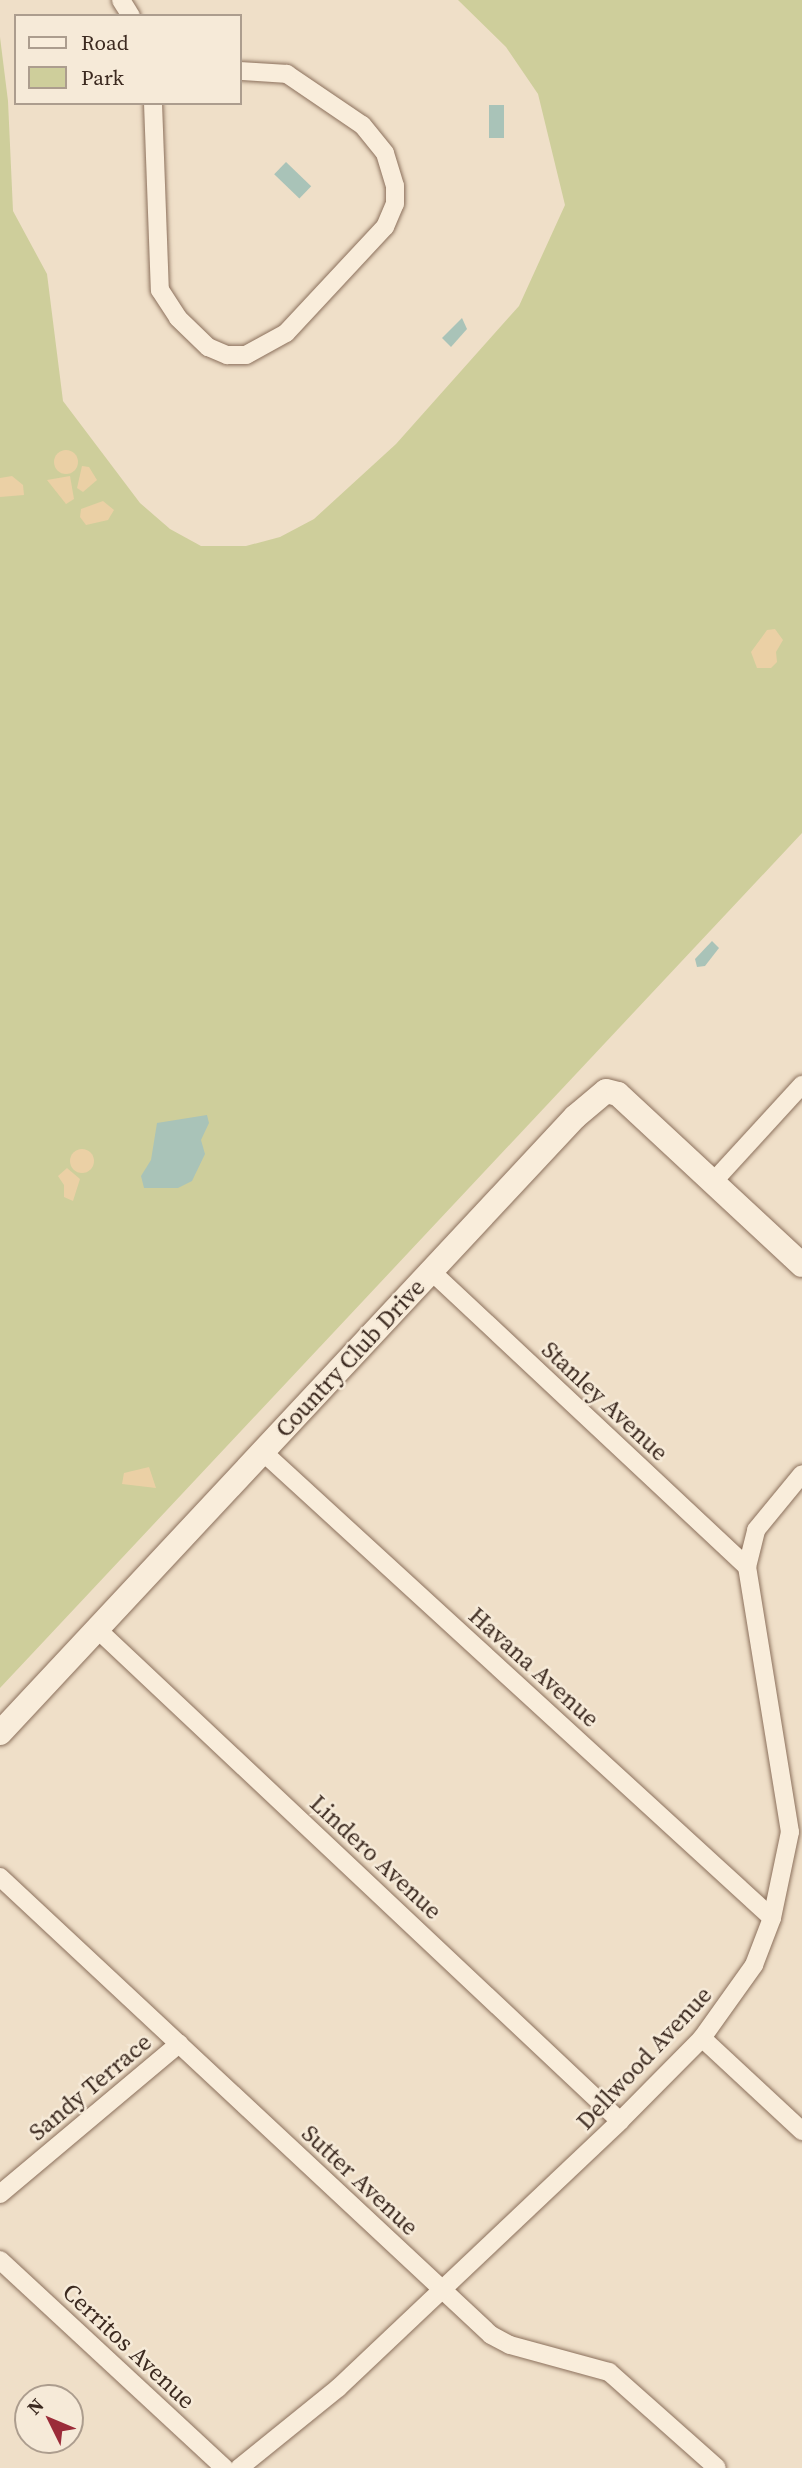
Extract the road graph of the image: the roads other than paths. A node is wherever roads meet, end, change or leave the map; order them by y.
1 (242, 71) edge
2 (153, 105) edge
3 (802, 1085) edge
4 (713, 1182) junction
5 (802, 1265) edge
6 (430, 1271) junction
7 (262, 1451) junction
8 (802, 1474) edge
9 (747, 1567) junction
10 (97, 1629) junction
11 (0, 1733) edge
12 (0, 1877) edge
13 (772, 1918) junction
14 (702, 2038) junction
15 (179, 2044) junction
16 (620, 2122) junction
17 (802, 2131) edge
18 (0, 2194) edge
19 (0, 2260) edge
20 (443, 2291) junction
21 (225, 2468) edge
22 (239, 2468) edge
23 (717, 2468) edge

1 - 2 street
3 - 4 street
4 - 5 street
4 - 6 street, Country Club Drive
6 - 7 street, Country Club Drive
6 - 9 street, Stanley Avenue
7 - 10 street, Country Club Drive
7 - 13 street, Havana Avenue
8 - 9 street, Dellwood Avenue
9 - 13 street, Dellwood Avenue
10 - 11 street, Country Club Drive
10 - 16 street, Lindero Avenue
12 - 15 street, Sutter Avenue
13 - 14 street, Dellwood Avenue
14 - 16 street, Dellwood Avenue
14 - 17 street
15 - 18 street, Sandy Terrace
15 - 20 street, Sutter Avenue
16 - 20 street, Dellwood Avenue
19 - 21 street, Cerritos Avenue
20 - 22 street, Dellwood Avenue
20 - 23 street, Sutter Avenue

